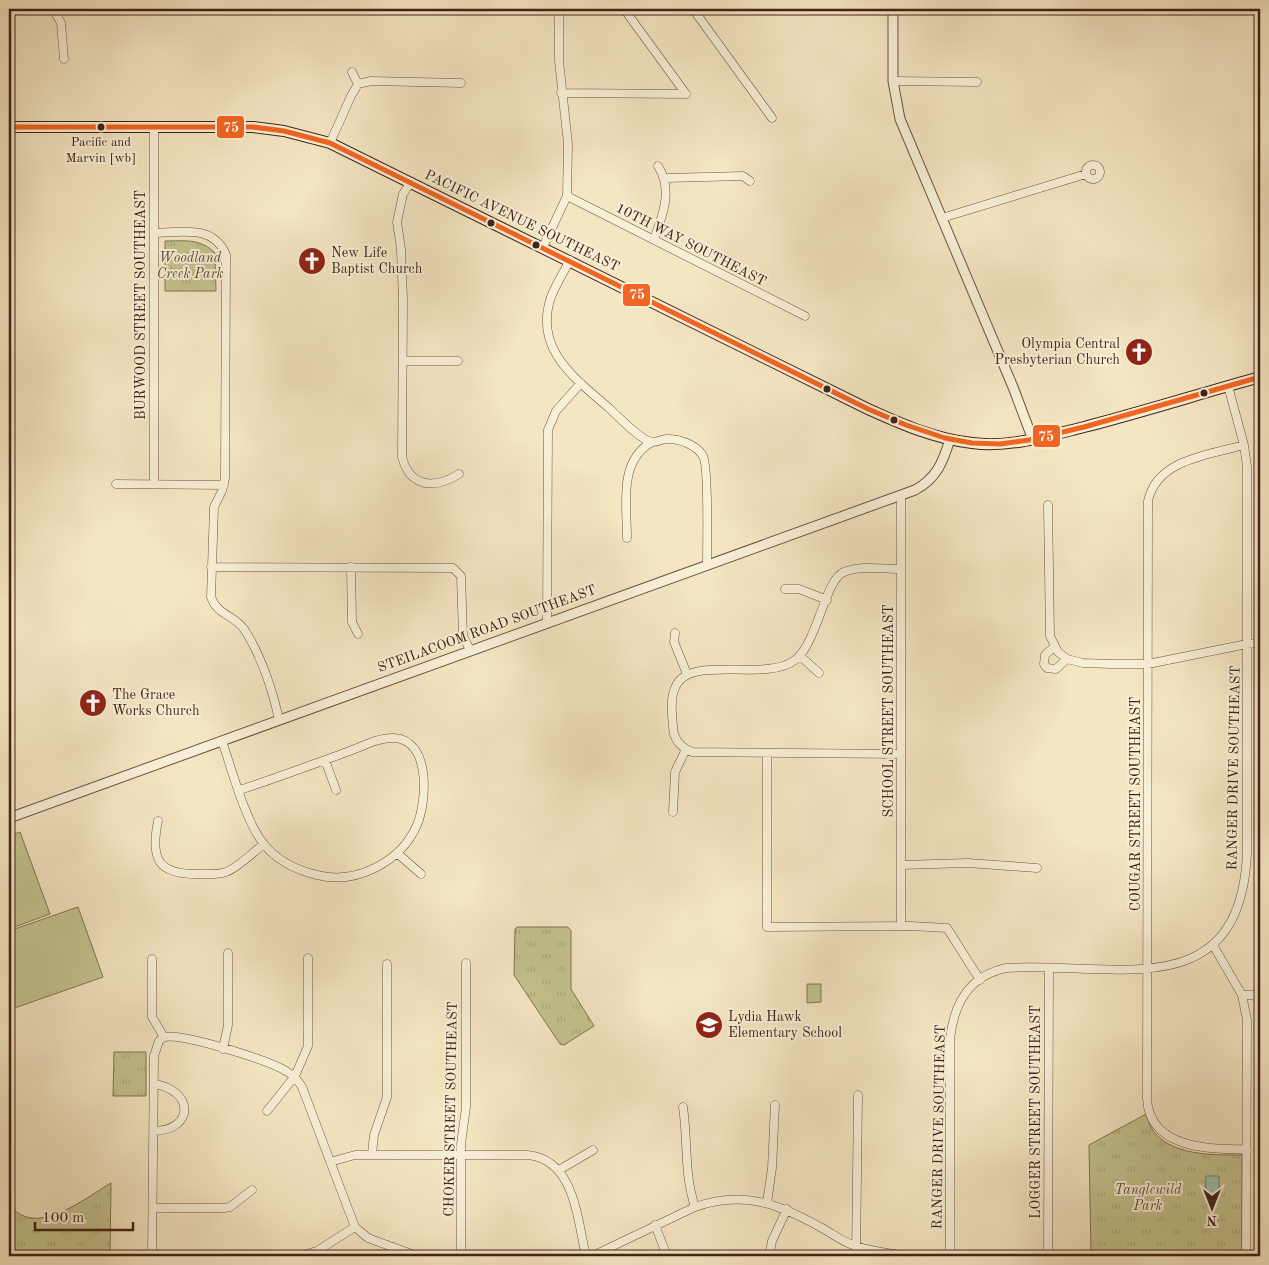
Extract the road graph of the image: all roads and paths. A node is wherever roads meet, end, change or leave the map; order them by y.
1 (53, 9) edge
2 (560, 9) edge
3 (624, 9) edge
4 (693, 9) edge
5 (893, 9) edge
6 (64, 59) dead end
7 (352, 72) dead end
8 (893, 81) junction
9 (977, 82) dead end
10 (461, 83) dead end
11 (358, 84) junction
12 (561, 93) junction
13 (772, 118) dead end
14 (154, 126) junction
15 (9, 127) edge
16 (330, 143) junction
17 (658, 166) dead end
18 (1086, 174) dead end
19 (666, 178) junction
20 (750, 181) dead end
21 (411, 182) junction
22 (567, 196) junction
23 (942, 218) junction
24 (156, 233) junction
25 (654, 239) junction
26 (543, 247) junction
27 (570, 260) junction
28 (805, 316) dead end
29 (402, 361) junction
30 (458, 361) dead end
31 (1260, 377) edge
32 (581, 383) junction
33 (1228, 386) junction
34 (950, 439) junction
35 (1033, 440) junction
36 (652, 442) junction
37 (1244, 445) junction
38 (459, 474) dead end
39 (154, 483) junction
40 (116, 484) dead end
41 (224, 485) junction
42 (901, 496) junction
43 (1048, 505) dead end
44 (627, 538) dead end
45 (707, 565) junction
46 (211, 566) junction
47 (350, 567) junction
48 (901, 569) junction
49 (785, 589) dead end
50 (827, 600) junction
51 (548, 622) junction
52 (674, 633) dead end
53 (358, 634) dead end
54 (1260, 643) edge
55 (1247, 644) junction
56 (470, 650) junction
57 (1056, 650) junction
58 (800, 656) junction
59 (1067, 659) junction
60 (1148, 664) junction
61 (818, 673) dead end
62 (686, 674) junction
63 (280, 720) junction
64 (222, 741) junction
65 (686, 749) junction
66 (767, 753) junction
67 (901, 754) junction
68 (325, 760) junction
69 (240, 790) junction
70 (336, 790) dead end
71 (672, 812) dead end
72 (9, 818) edge
73 (158, 822) dead end
74 (264, 844) junction
75 (397, 853) junction
76 (901, 866) junction
77 (1037, 868) dead end
78 (421, 874) dead end
79 (901, 926) junction
80 (1213, 945) junction
81 (228, 953) dead end
82 (308, 958) dead end
83 (152, 959) dead end
84 (466, 963) dead end
85 (387, 964) dead end
86 (1049, 968) junction
87 (1148, 969) junction
88 (980, 980) junction
89 (1242, 995) junction
90 (1260, 995) edge
91 (164, 1037) junction
92 (223, 1049) junction
93 (294, 1076) junction
94 (154, 1084) junction
95 (858, 1095) dead end
96 (775, 1106) dead end
97 (683, 1107) dead end
98 (267, 1111) dead end
99 (154, 1131) junction
100 (1247, 1149) junction
101 (593, 1150) dead end
102 (372, 1154) junction
103 (461, 1154) junction
104 (330, 1162) junction
105 (559, 1170) junction
106 (252, 1190) dead end
107 (767, 1203) junction
108 (695, 1207) junction
109 (153, 1208) junction
110 (787, 1209) junction
111 (655, 1226) junction
112 (355, 1227) junction
113 (856, 1246) junction
114 (304, 1254) dead end
115 (152, 1256) edge
116 (417, 1256) edge
117 (461, 1256) edge
118 (586, 1256) edge
119 (592, 1256) edge
120 (666, 1256) edge
121 (769, 1256) edge
122 (856, 1256) edge
123 (909, 1256) edge
124 (950, 1256) edge
125 (1048, 1256) edge
126 (1246, 1256) edge

1 - 6 street
2 - 12 street
3 - 12 street
4 - 13 street
5 - 8 street
7 - 11 street
8 - 9 street
8 - 23 street
10 - 11 street
11 - 16 street
12 - 22 street
14 - 15 main road, PACIFIC AVENUE SOUTHEAST
14 - 16 main road, PACIFIC AVENUE SOUTHEAST
14 - 24 street, BURWOOD STREET SOUTHEAST
16 - 21 main road, PACIFIC AVENUE SOUTHEAST
17 - 19 street
18 - 23 street
19 - 20 street
19 - 25 street
21 - 26 main road, PACIFIC AVENUE SOUTHEAST
21 - 29 street
22 - 25 street, 10TH WAY SOUTHEAST
22 - 26 street
23 - 35 street
24 - 39 street, BURWOOD STREET SOUTHEAST
24 - 41 street
25 - 28 street, 10TH WAY SOUTHEAST
26 - 27 main road, PACIFIC AVENUE SOUTHEAST
27 - 32 street
27 - 34 main road, PACIFIC AVENUE SOUTHEAST
29 - 30 street
29 - 38 street
31 - 33 main road, PACIFIC AVENUE SOUTHEAST
32 - 36 street
32 - 51 street
33 - 35 main road, PACIFIC AVENUE SOUTHEAST
33 - 37 street, RANGER DRIVE SOUTHEAST
34 - 35 main road, PACIFIC AVENUE SOUTHEAST
34 - 42 street, STEILACOOM ROAD SOUTHEAST
36 - 44 street
36 - 45 street
37 - 55 street, RANGER DRIVE SOUTHEAST
37 - 60 street, COUGAR STREET SOUTHEAST
39 - 40 street
39 - 41 street
41 - 46 street
42 - 45 street, STEILACOOM ROAD SOUTHEAST
42 - 48 street, SCHOOL STREET SOUTHEAST
43 - 57 street
45 - 51 street, STEILACOOM ROAD SOUTHEAST
46 - 47 street
46 - 63 street
47 - 53 street
47 - 56 street
48 - 50 street
48 - 67 street, SCHOOL STREET SOUTHEAST
49 - 50 street
50 - 58 street
51 - 56 street, STEILACOOM ROAD SOUTHEAST
52 - 62 street
54 - 55 street
55 - 60 street
55 - 80 street, RANGER DRIVE SOUTHEAST
56 - 63 street, STEILACOOM ROAD SOUTHEAST
57 - 59 street
57 - 59 street
58 - 61 street
58 - 62 street
59 - 60 street
60 - 87 street, COUGAR STREET SOUTHEAST
62 - 65 street
63 - 64 street, STEILACOOM ROAD SOUTHEAST
64 - 69 street
64 - 72 street, STEILACOOM ROAD SOUTHEAST
65 - 66 street
65 - 71 street
66 - 67 street
66 - 79 street
67 - 76 street, SCHOOL STREET SOUTHEAST
68 - 69 street
68 - 70 street
68 - 75 street
69 - 74 street
73 - 74 street
74 - 75 street
75 - 78 street
76 - 77 street
76 - 79 street, SCHOOL STREET SOUTHEAST
79 - 88 street
80 - 87 street, RANGER DRIVE SOUTHEAST
80 - 89 street
81 - 92 street
82 - 93 street
83 - 91 street
84 - 103 street, CHOKER STREET SOUTHEAST
85 - 102 street
86 - 87 street, RANGER DRIVE SOUTHEAST
86 - 88 street, RANGER DRIVE SOUTHEAST
86 - 125 street, LOGGER STREET SOUTHEAST
87 - 100 street, COUGAR STREET SOUTHEAST
88 - 124 street, RANGER DRIVE SOUTHEAST
89 - 90 street
89 - 100 street
91 - 92 street
91 - 94 street
92 - 93 street
93 - 98 street
93 - 104 street
94 - 99 street
94 - 99 street
95 - 113 street
96 - 107 street
97 - 108 street
99 - 109 street
100 - 126 street
101 - 105 street
102 - 103 street
102 - 104 street
103 - 105 street
103 - 117 street, CHOKER STREET SOUTHEAST
104 - 112 street
105 - 118 street
106 - 109 street
107 - 108 street
107 - 110 street
108 - 111 street
109 - 115 street
110 - 113 street
110 - 121 street
111 - 119 street
111 - 120 street
112 - 114 street
112 - 116 street
113 - 122 street
113 - 123 street

